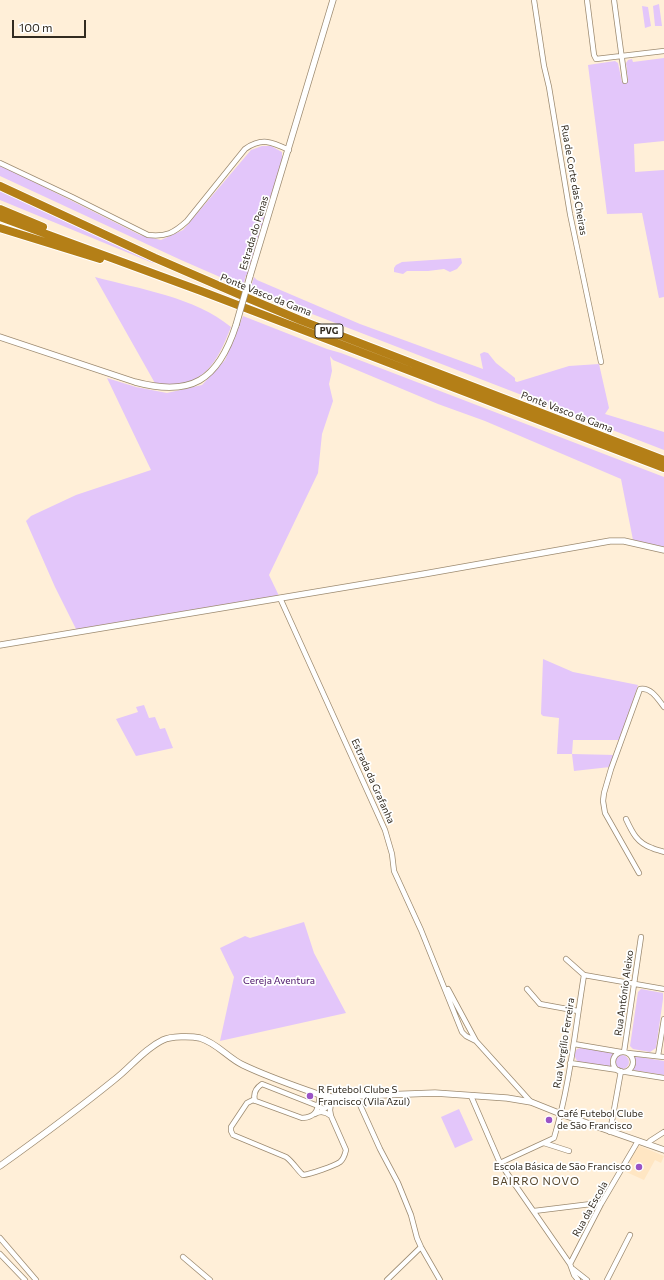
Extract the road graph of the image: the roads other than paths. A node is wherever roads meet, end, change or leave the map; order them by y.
1 (333, 0) edge
2 (534, 0) edge
3 (587, 0) edge
4 (614, 0) edge
5 (664, 51) edge
6 (621, 56) junction
7 (625, 82) dead end
8 (288, 150) junction
9 (0, 163) edge
10 (0, 186) edge
11 (0, 209) edge
12 (0, 217) edge
13 (0, 228) edge
14 (201, 291) junction
15 (0, 336) edge
16 (602, 362) dead end
17 (664, 460) edge
18 (664, 468) edge
19 (664, 550) edge
20 (280, 598) junction
21 (0, 645) edge
22 (664, 707) edge
23 (626, 819) dead end
24 (664, 852) edge
25 (638, 873) dead end
26 (641, 937) dead end
27 (566, 958) dead end
28 (440, 975) junction
29 (584, 975) junction
30 (634, 984) junction
31 (527, 989) dead end
32 (664, 989) edge
33 (578, 1011) junction
34 (664, 1019) edge
35 (476, 1041) junction
36 (574, 1044) junction
37 (624, 1052) junction
38 (658, 1056) junction
39 (664, 1057) edge
40 (570, 1063) junction
41 (621, 1071) junction
42 (664, 1078) edge
43 (320, 1095) junction
44 (356, 1096) junction
45 (471, 1096) junction
46 (332, 1097) junction
47 (255, 1101) junction
48 (531, 1102) junction
49 (318, 1105) junction
50 (330, 1105) junction
51 (315, 1114) junction
52 (561, 1114) junction
53 (331, 1116) junction
54 (610, 1132) junction
55 (664, 1132) edge
56 (638, 1141) junction
57 (544, 1143) junction
58 (648, 1144) junction
59 (664, 1150) edge
60 (569, 1151) dead end
61 (500, 1163) junction
62 (0, 1166) edge
63 (602, 1204) junction
64 (534, 1211) junction
65 (630, 1235) dead end
66 (0, 1238) edge
67 (421, 1247) junction
68 (0, 1254) edge
69 (183, 1257) dead end
70 (17, 1258) junction
71 (10, 1264) junction
72 (571, 1266) junction
73 (579, 1278) edge
74 (25, 1280) edge
75 (36, 1280) edge
76 (210, 1280) edge
77 (387, 1280) edge
78 (440, 1280) edge
79 (573, 1280) edge
80 (587, 1280) edge
81 (607, 1280) edge

1 - 8 street, Estrada do Penas
2 - 16 street, Rua de Corte das Cheiras
3 - 6 street
4 - 6 street
5 - 6 street
6 - 7 street
8 - 9 street
8 - 15 street, Estrada do Penas, bridge
10 - 17 highway, Ponte Vasco da Gama / PVG
11 - 14 highway, Ponte Vasco da Gama / PVG
12 - 14 highway, Ponte Vasco da Gama / PVG
13 - 14 highway, Ponte Vasco da Gama / PVG
14 - 18 highway, Ponte Vasco da Gama / PVG
19 - 20 street
20 - 21 street
20 - 28 street, Estrada da Grafanha
22 - 25 street
23 - 24 street
26 - 30 street, Rua António Aleixo
27 - 29 street
28 - 35 street, Estrada da Grafanha
28 - 35 street, Estrada da Grafanha
29 - 30 street
29 - 33 street, Rua Vergílio Ferreira
30 - 32 street
30 - 37 street, Rua António Aleixo
31 - 33 street
33 - 36 street, Rua Vergílio Ferreira
34 - 38 street
35 - 48 street, Estrada da Grafanha
36 - 37 street
36 - 40 street, Rua Vergílio Ferreira
37 - 38 street
37 - 41 street
37 - 41 street
38 - 39 street
40 - 41 street
40 - 52 street, Rua Vergílio Ferreira
41 - 42 street
41 - 54 street
43 - 46 street
43 - 49 street
43 - 62 street
44 - 45 street
44 - 46 street
44 - 67 street
45 - 48 street
45 - 61 street
46 - 50 street
47 - 49 street
47 - 51 street
47 - 53 street
48 - 52 street
49 - 50 street
49 - 51 street
50 - 53 street
51 - 53 street
52 - 54 street
52 - 57 street, Rua Vergílio Ferreira
54 - 56 street
55 - 58 street
56 - 58 street
56 - 63 street, Rua da Escola
57 - 60 street
57 - 61 street
58 - 59 street
61 - 64 street
63 - 64 street
63 - 72 street, Rua da Escola
64 - 72 street
65 - 81 street
66 - 70 street
67 - 77 street
67 - 78 street
68 - 71 street
69 - 76 street
70 - 71 street
70 - 75 street
71 - 74 street
72 - 73 street
72 - 79 street
73 - 80 street

